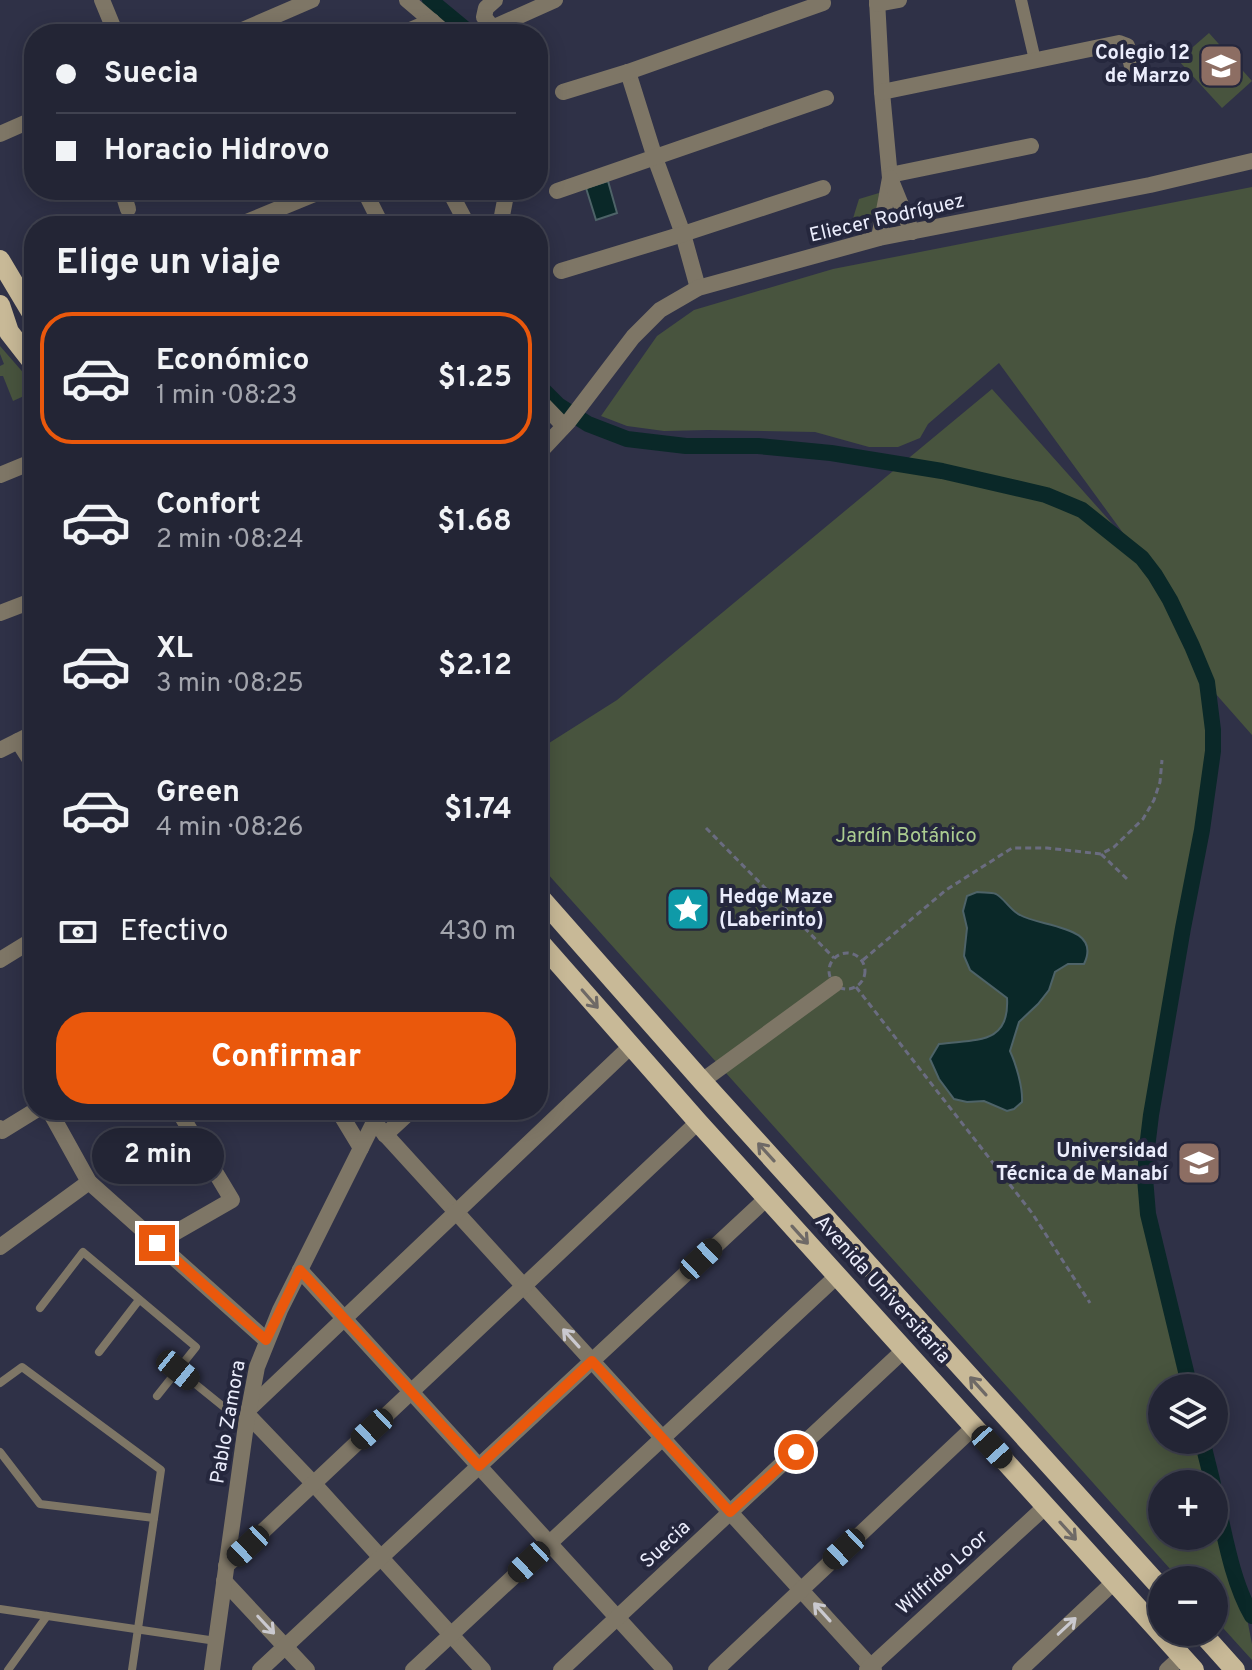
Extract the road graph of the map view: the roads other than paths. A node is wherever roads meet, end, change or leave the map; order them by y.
1 (102, 0) edge
2 (312, 0) edge
3 (407, 0) edge
4 (495, 0) edge
5 (555, 0) edge
6 (899, 0) edge
7 (1021, 0) edge
8 (877, 2) edge
9 (823, 3) dead end
10 (432, 21) junction
11 (112, 24) edge
12 (256, 24) edge
13 (425, 24) edge
14 (435, 24) edge
15 (490, 24) edge
16 (509, 24) edge
17 (1035, 60) junction
18 (1132, 66) dead end
19 (628, 72) junction
20 (563, 92) dead end
21 (882, 92) junction
22 (826, 98) dead end
23 (24, 123) edge
24 (0, 134) edge
25 (1031, 146) dead end
26 (655, 158) junction
27 (1252, 161) edge
28 (890, 176) junction
29 (823, 188) dead end
30 (557, 191) dead end
31 (125, 200) edge
32 (300, 200) edge
33 (128, 209) dead end
34 (261, 216) edge
35 (912, 232) junction
36 (683, 234) junction
37 (879, 238) junction
38 (0, 260) edge
39 (561, 271) dead end
40 (698, 288) junction
41 (24, 299) edge
42 (0, 305) edge
43 (4, 334) edge
44 (24, 354) edge
45 (548, 408) edge
46 (567, 424) junction
47 (548, 444) edge
48 (24, 465) edge
49 (0, 475) edge
50 (24, 604) edge
51 (0, 613) edge
52 (24, 738) edge
53 (18, 741) junction
54 (0, 750) edge
55 (24, 750) edge
56 (548, 906) edge
57 (24, 945) edge
58 (548, 951) edge
59 (0, 960) edge
60 (835, 984) road end
61 (631, 1046) junction
62 (702, 1081) junction
63 (24, 1117) edge
64 (55, 1120) edge
65 (184, 1120) edge
66 (344, 1120) edge
67 (380, 1122) edge
68 (698, 1122) junction
69 (0, 1128) edge
70 (361, 1148) junction
71 (89, 1182) junction
72 (767, 1198) junction
73 (456, 1212) junction
74 (0, 1224) edge
75 (6, 1243) edge
76 (157, 1243) junction
77 (300, 1270) junction
78 (837, 1276) junction
79 (524, 1286) junction
80 (139, 1300) junction
81 (40, 1308) dead end
82 (344, 1319) junction
83 (266, 1340) junction
84 (904, 1350) junction
85 (99, 1352) dead end
86 (592, 1361) junction
87 (178, 1370) junction
88 (0, 1383) edge
89 (411, 1392) junction
90 (157, 1396) dead end
91 (248, 1416) junction
92 (974, 1427) junction
93 (662, 1438) junction
94 (0, 1452) edge
95 (479, 1466) junction
96 (314, 1484) junction
97 (1046, 1506) junction
98 (730, 1512) junction
99 (154, 1518) junction
100 (549, 1543) junction
101 (381, 1558) junction
102 (225, 1573) junction
103 (1148, 1574) edge
104 (1114, 1582) junction
105 (801, 1590) junction
106 (0, 1609) edge
107 (47, 1616) junction
108 (617, 1618) junction
109 (138, 1629) junction
110 (451, 1635) junction
111 (216, 1641) junction
112 (285, 1646) junction
113 (1214, 1646) edge
114 (1181, 1666) edge
115 (870, 1669) edge
116 (8, 1670) edge
117 (132, 1670) edge
118 (212, 1670) edge
119 (260, 1670) edge
120 (307, 1670) edge
121 (413, 1670) edge
122 (483, 1670) edge
123 (561, 1670) edge
124 (665, 1670) edge
125 (716, 1670) edge
126 (1020, 1670) edge
127 (1235, 1670) edge

1 - 11 street
2 - 12 street
3 - 10 street
4 - 15 street
5 - 16 street
6 - 8 street
7 - 17 street
8 - 21 street
9 - 19 street
10 - 13 street
10 - 14 street
17 - 18 street
17 - 21 street
19 - 20 street
19 - 26 street
21 - 28 street
22 - 26 street
23 - 24 street
25 - 28 street
26 - 30 street
26 - 36 street
27 - 35 street, Eliecer Rodríguez
28 - 35 street
28 - 37 street
29 - 36 street
31 - 33 street
32 - 34 street
35 - 37 street, Eliecer Rodríguez
36 - 39 street
36 - 40 street
37 - 40 street, Eliecer Rodríguez
38 - 41 main road
40 - 46 street, Eliecer Rodríguez
42 - 43 main road
43 - 44 main road
45 - 46 street
46 - 47 street, Eliecer Rodríguez
48 - 49 street
50 - 51 street
52 - 53 street
53 - 54 street
53 - 55 street
56 - 62 main road, Avenida Universitaria
57 - 59 street
58 -> 61 main road, Avenida Universitaria
60 - 62 street
61 - 68 main road, Avenida Universitaria
61 - 73 street
103 -> 62 main road, Avenida Universitaria
63 - 69 street
64 - 71 street
65 - 76 street
66 - 70 street
67 - 70 street, Pablo Zamora
67 - 73 street
68 - 72 main road, Avenida Universitaria
68 - 79 street
70 - 77 street, Pablo Zamora
71 - 75 street
71 - 76 street
72 -> 78 main road, Avenida Universitaria
72 - 86 street
73 - 79 street
73 - 82 street
74 - 75 street
76 - 83 street
77 - 82 street
77 - 83 street, Pablo Zamora
78 - 84 main road, Avenida Universitaria
78 - 93 street
86 -> 79 street
79 - 89 street
80 - 81 lane
80 - 85 lane
80 - 87 lane
82 - 89 street
82 - 91 street
83 - 91 street, Pablo Zamora
84 - 92 main road, Avenida Universitaria
84 - 98 street, Suecia
86 - 93 street
86 - 95 street
87 - 90 lane
87 - 91 lane
88 - 99 lane
89 - 95 street
89 - 96 street
91 - 96 street
91 - 102 street, Pablo Zamora
92 - 97 main road, Avenida Universitaria
92 - 105 street
93 - 98 street
93 - 100 street
94 - 99 lane
95 - 100 street
95 - 101 street
96 - 101 street
96 - 102 street
97 -> 104 main road, Avenida Universitaria
97 - 115 street, Wilfrido Loor
98 - 105 street
98 - 108 street, Suecia
99 - 109 lane
100 - 108 street
100 - 110 street
101 - 110 street
101 - 112 street
102 - 111 street, Pablo Zamora
102 -> 112 street
104 - 114 main road, Avenida Universitaria
126 -> 104 street
115 -> 105 street
105 - 125 street
106 - 107 lane
107 - 109 lane
107 - 116 lane
108 - 123 street, Suecia
108 - 124 street
109 - 111 lane
109 - 117 lane
110 - 121 street
110 - 122 street
111 - 118 street, Pablo Zamora
112 - 119 street
112 - 120 street
113 - 127 main road

